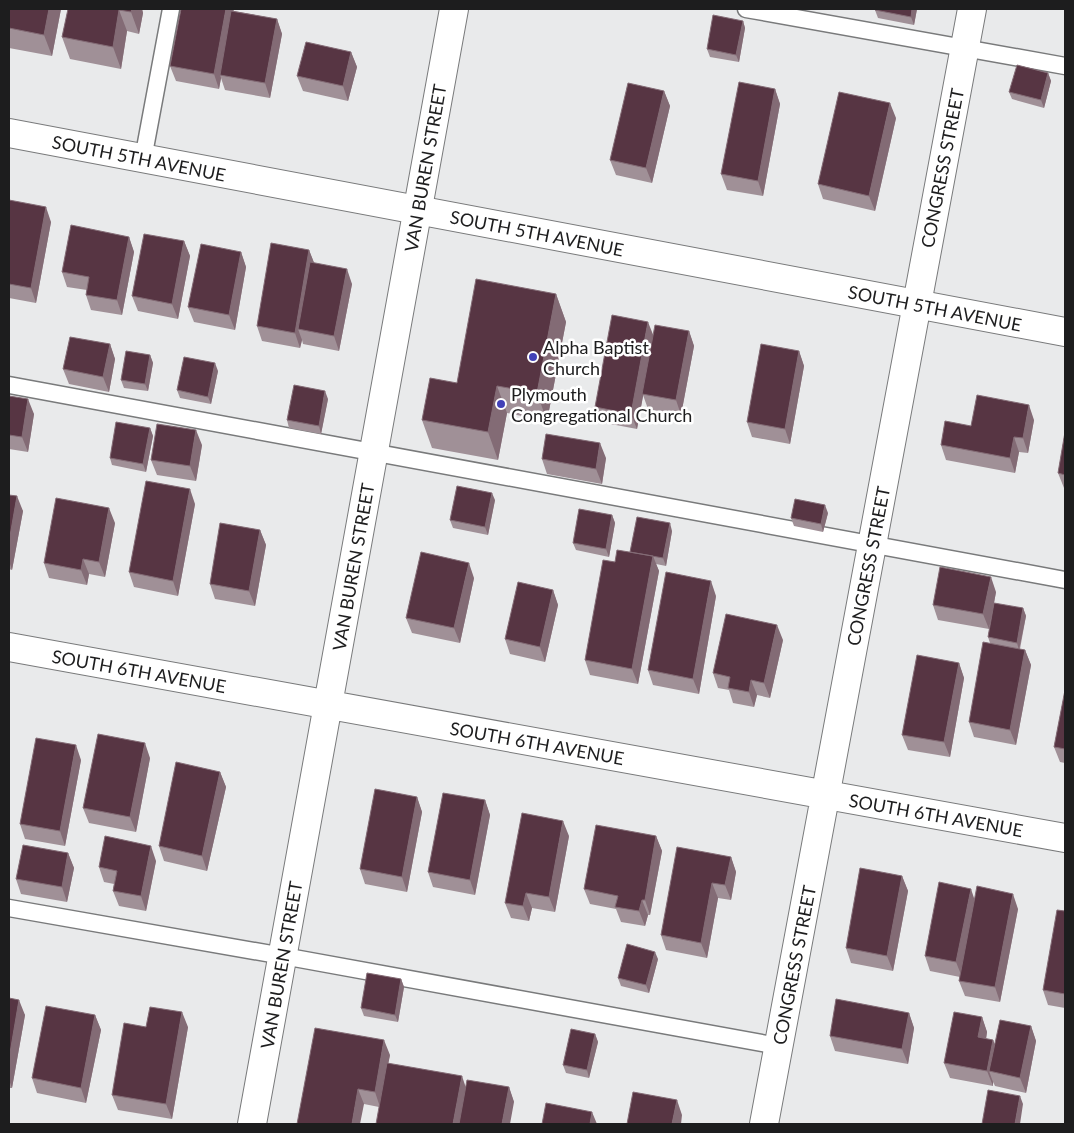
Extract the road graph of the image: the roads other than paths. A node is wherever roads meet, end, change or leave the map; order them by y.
1 (171, 9) edge
2 (454, 9) edge
3 (746, 9) edge
4 (972, 9) edge
5 (965, 48) junction
6 (1065, 66) edge
7 (9, 133) edge
8 (143, 159) junction
9 (418, 210) junction
10 (917, 304) junction
11 (1065, 332) edge
12 (9, 385) edge
13 (374, 452) junction
14 (872, 544) junction
15 (1065, 580) edge
16 (9, 647) edge
17 (328, 704) junction
18 (825, 795) junction
19 (1065, 838) edge
20 (9, 908) edge
21 (283, 956) junction
22 (778, 1046) junction
23 (252, 1124) edge
24 (764, 1124) edge

1 - 8 lane
2 - 9 street, VAN BUREN STREET
3 - 5 lane
4 - 5 street, CONGRESS STREET
5 - 6 lane
5 - 10 street, CONGRESS STREET
7 - 8 street, SOUTH 5TH AVENUE
8 - 9 street, SOUTH 5TH AVENUE
9 - 10 street, SOUTH 5TH AVENUE
9 - 13 street, VAN BUREN STREET
10 - 11 street, SOUTH 5TH AVENUE
10 - 14 street, CONGRESS STREET
12 - 13 lane
13 - 14 lane
13 - 17 street, VAN BUREN STREET
14 - 15 lane
14 - 18 street, CONGRESS STREET
16 - 17 street, SOUTH 6TH AVENUE
17 - 18 street, SOUTH 6TH AVENUE
17 - 21 street, VAN BUREN STREET
18 - 19 street, SOUTH 6TH AVENUE
18 - 22 street, CONGRESS STREET
20 - 21 lane
21 - 22 lane
21 - 23 street, VAN BUREN STREET
22 - 24 street, CONGRESS STREET

